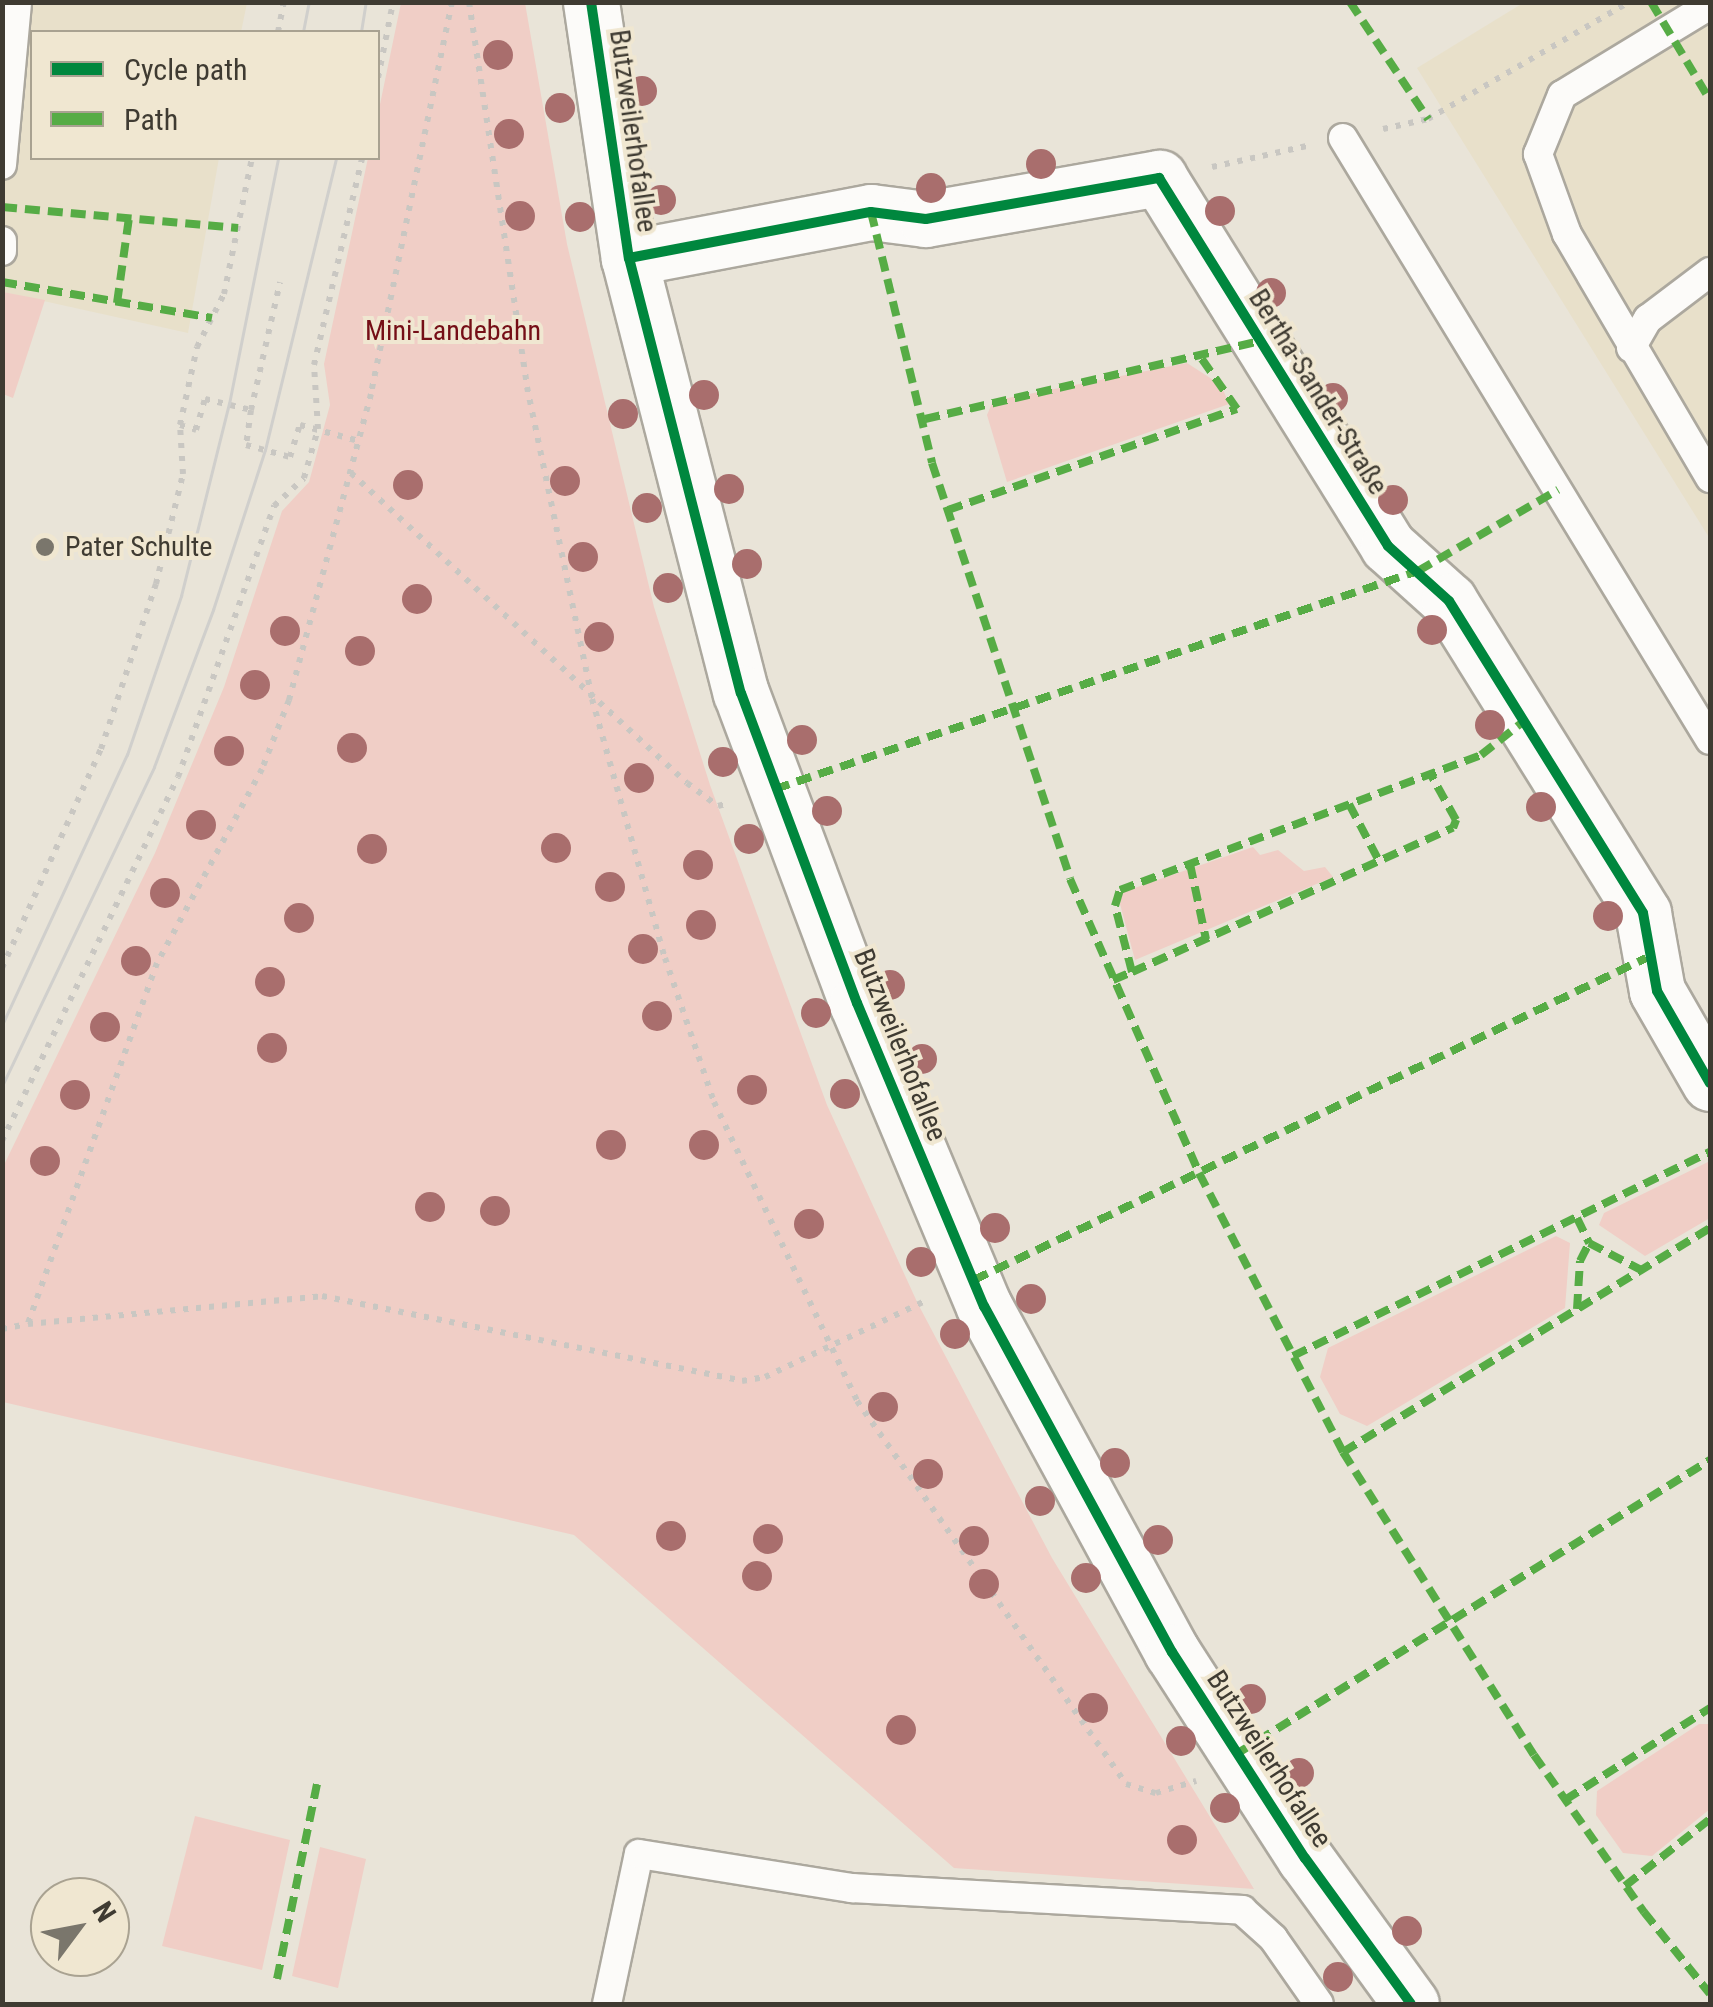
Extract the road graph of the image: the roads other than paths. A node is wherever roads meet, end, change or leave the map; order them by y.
1 (17, 2) edge
2 (591, 2) edge
3 (1710, 5) edge
4 (1343, 138) road end
5 (2, 165) edge
6 (2, 241) edge
7 (2, 251) edge
8 (629, 258) junction
9 (1710, 272) edge
10 (1631, 348) junction
11 (1710, 478) edge
12 (1710, 740) edge
13 (1710, 1083) edge
14 (606, 2004) edge
15 (1319, 2004) edge
16 (1411, 2004) edge

1 - 5 lane
2 - 8 street, Butzweilerhofallee
3 - 10 lane
4 - 12 lane
6 - 7 lane
8 - 13 street, Bertha-Sander-Straße
8 - 16 street, Butzweilerhofallee
9 - 10 lane
10 - 11 lane
14 - 15 lane

